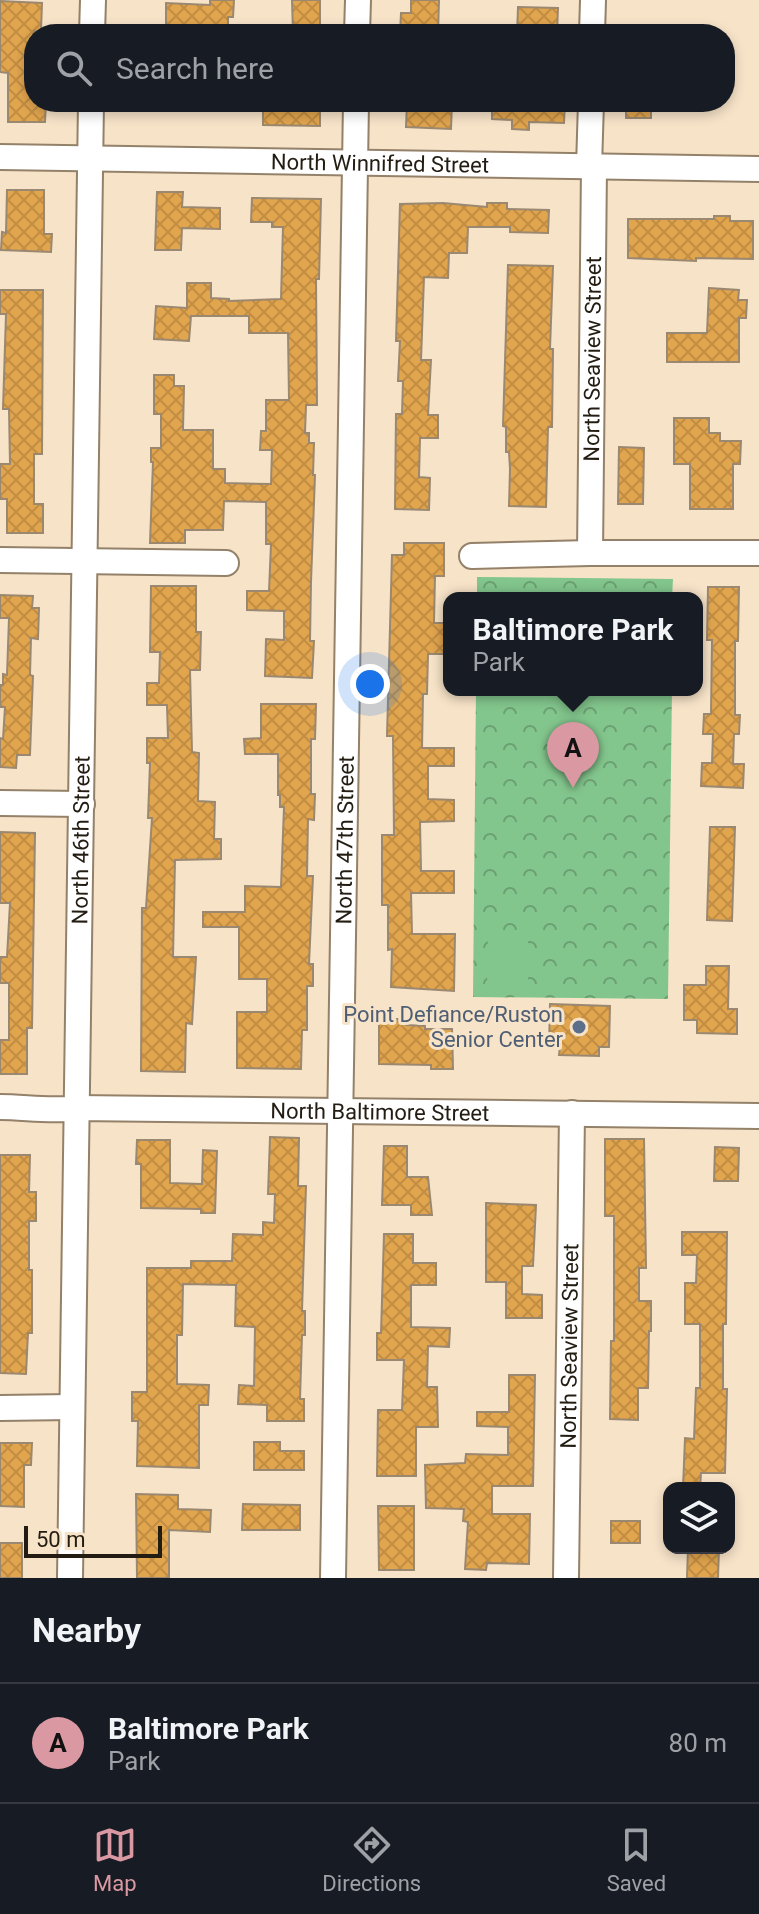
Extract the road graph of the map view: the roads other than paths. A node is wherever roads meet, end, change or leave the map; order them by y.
1 (93, 0) edge
2 (358, 0) edge
3 (593, 0) edge
4 (92, 24) edge
5 (357, 24) edge
6 (592, 24) edge
7 (91, 112) edge
8 (356, 112) edge
9 (591, 112) edge
10 (0, 157) edge
11 (90, 159) junction
12 (355, 164) junction
13 (592, 167) junction
14 (759, 169) edge
15 (590, 553) junction
16 (759, 553) edge
17 (472, 556) dead end
18 (0, 560) edge
19 (86, 563) junction
20 (226, 563) dead end
21 (0, 803) edge
22 (82, 804) junction
23 (0, 1107) edge
24 (76, 1108) junction
25 (340, 1111) junction
26 (572, 1113) junction
27 (759, 1116) edge
28 (71, 1407) junction
29 (0, 1408) edge
30 (70, 1578) edge
31 (333, 1578) edge
32 (566, 1578) edge

1 - 4 street
2 - 5 street
3 - 6 street
7 - 11 street, North 46th Street
8 - 12 street, North 47th Street
9 - 13 street, North Seaview Street
10 - 11 street, North Winnifred Street
11 - 12 street, North Winnifred Street
11 - 19 street, North 46th Street
12 - 13 street, North Winnifred Street
12 - 25 street, North 47th Street
13 - 14 street, North Winnifred Street
13 - 15 street, North Seaview Street
15 - 16 street
15 - 17 street
18 - 19 street
19 - 20 street
19 - 22 street, North 46th Street
21 - 22 street
22 - 24 street, North 46th Street
23 - 24 street, North Baltimore Street
24 - 25 street, North Baltimore Street
24 - 28 street, North 46th Street
25 - 26 street, North Baltimore Street
25 - 31 street, North 47th Street
26 - 27 street, North Baltimore Street
26 - 32 street, North Seaview Street
28 - 29 street
28 - 30 street, North 46th Street

